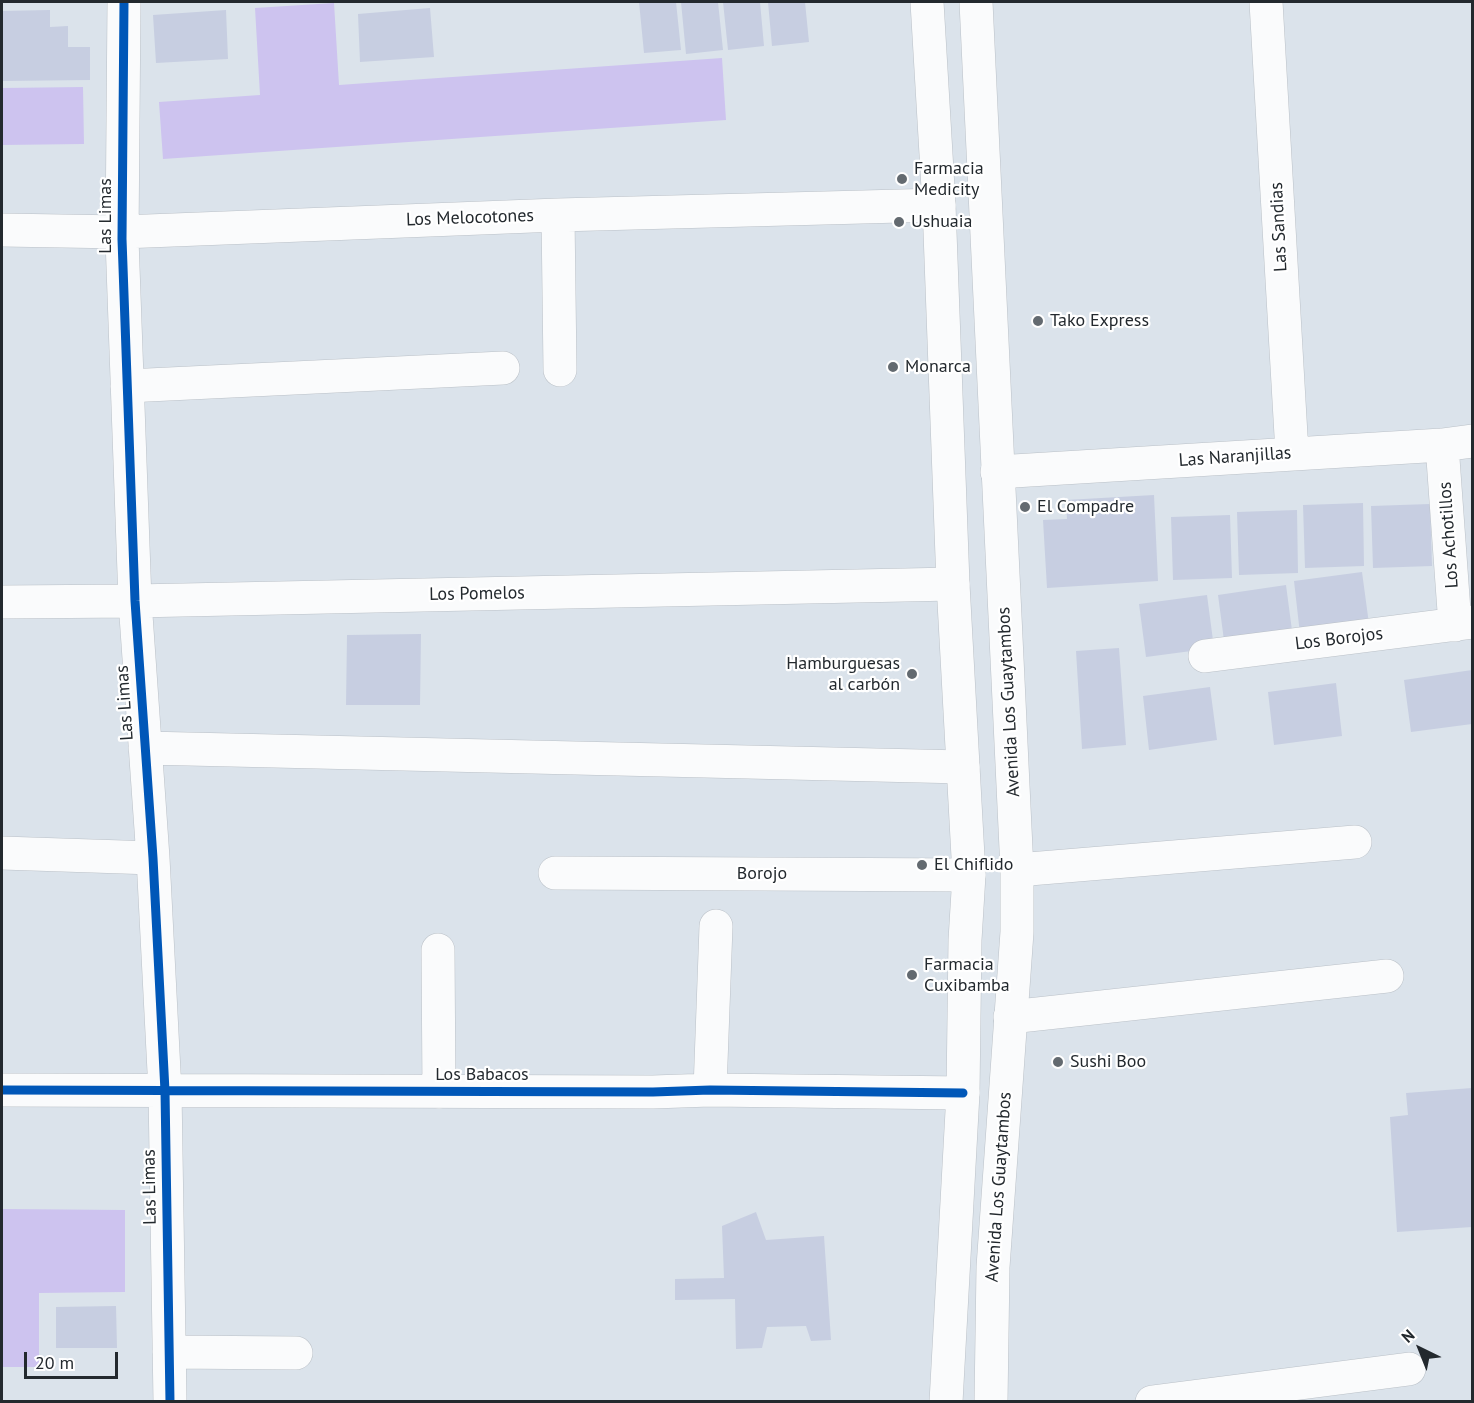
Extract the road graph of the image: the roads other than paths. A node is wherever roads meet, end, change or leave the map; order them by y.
1 (124, 2) edge
2 (927, 2) edge
3 (976, 2) edge
4 (1266, 2) edge
5 (939, 205) junction
6 (558, 215) junction
7 (2, 230) edge
8 (122, 232) junction
9 (503, 368) dead end
10 (560, 370) dead end
11 (127, 386) junction
12 (1457, 443) edge
13 (1292, 453) junction
14 (997, 472) junction
15 (952, 584) junction
16 (2, 602) edge
17 (135, 602) junction
18 (1464, 623) edge
19 (1205, 656) dead end
20 (145, 748) junction
21 (963, 767) junction
22 (1354, 842) dead end
23 (2, 853) edge
24 (153, 858) junction
25 (1017, 870) junction
26 (555, 873) dead end
27 (969, 875) junction
28 (716, 926) dead end
29 (438, 950) dead end
30 (1387, 976) dead end
31 (1010, 1017) junction
32 (2, 1090) edge
33 (710, 1090) junction
34 (165, 1091) junction
35 (439, 1092) junction
36 (963, 1093) junction
37 (169, 1352) junction
38 (296, 1353) dead end
39 (1409, 1369) dead end
40 (170, 1401) edge
41 (946, 1401) edge
42 (991, 1401) edge
43 (1152, 1401) edge

1 - 8 street, Las Limas
2 - 5 street
3 - 14 street, Avenida Los Guaytambos
4 - 13 street, Las Sandias
5 - 6 street, Los Melocotones
5 - 15 street
6 - 8 street, Los Melocotones
6 - 10 street
7 - 8 street, Los Melocotones
8 - 11 street, Las Limas
9 - 11 street
11 - 17 street, Las Limas
12 - 13 street, Las Naranjillas
12 - 18 street, Los Achotillos
13 - 14 street, Las Naranjillas
14 - 25 street, Avenida Los Guaytambos
15 - 17 street, Los Pomelos
15 - 21 street
16 - 17 street, Los Pomelos
17 - 20 street, Las Limas
18 - 19 street, Los Borojos
20 - 21 street
20 - 24 street, Las Limas
21 - 27 street
22 - 25 street
23 - 24 street
24 - 34 street, Las Limas
25 - 31 street, Avenida Los Guaytambos
26 - 27 street, Borojo
27 - 36 street
28 - 33 street
29 - 35 street
30 - 31 street
31 - 42 street, Avenida Los Guaytambos
32 - 34 street, Los Babacos
33 - 35 street, Los Babacos
33 - 36 street, Los Babacos
34 - 35 street, Los Babacos
34 - 37 street, Las Limas
36 - 41 street
37 - 38 street
37 - 40 street, Las Limas
39 - 43 street

